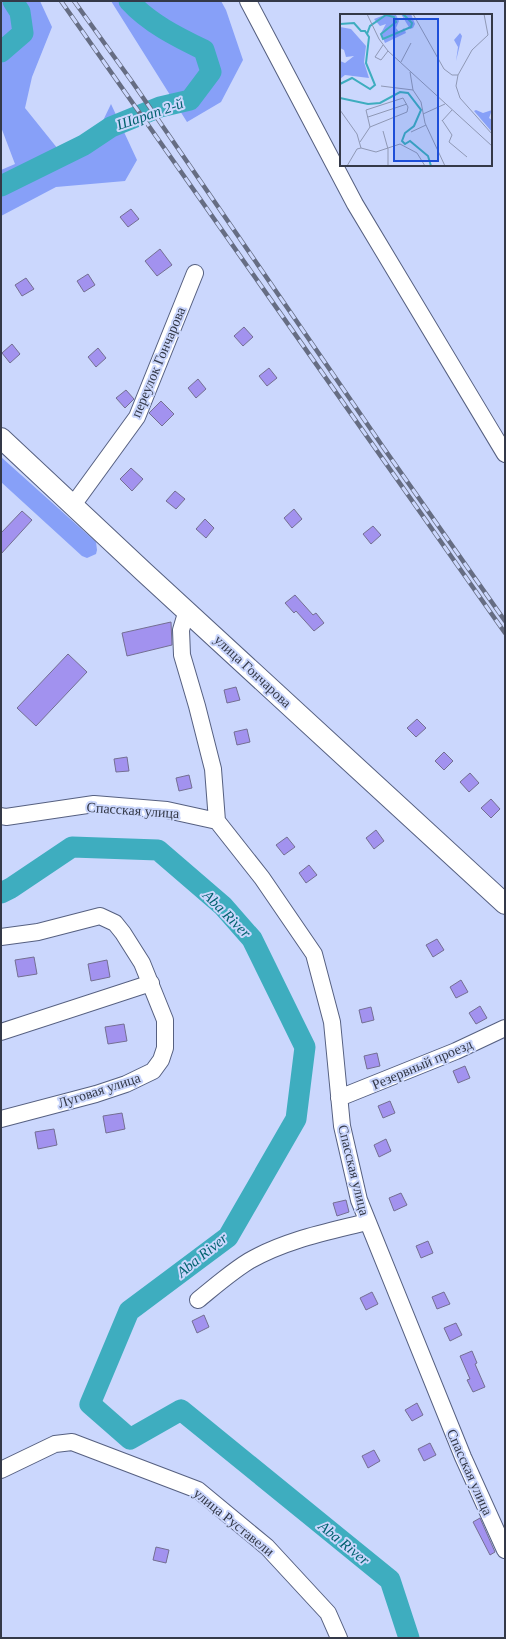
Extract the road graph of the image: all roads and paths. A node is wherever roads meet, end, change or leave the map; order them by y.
1 (248, 1) edge
2 (195, 274) dead end
3 (1, 438) edge
4 (505, 454) edge
5 (73, 505) junction
6 (186, 610) junction
7 (1, 816) edge
8 (217, 822) junction
9 (505, 904) edge
10 (1, 937) edge
11 (151, 983) junction
12 (505, 1028) edge
13 (1, 1032) edge
14 (339, 1098) junction
15 (1, 1119) edge
16 (367, 1222) junction
17 (198, 1300) dead end
18 (1, 1470) edge
19 (505, 1550) edge
20 (339, 1638) edge

1 - 4 street
2 - 5 street, переулок Гончарова
3 - 5 main road, улица Гончарова
5 - 6 main road, улица Гончарова
6 - 8 street
6 - 9 main road, улица Гончарова
7 - 8 street, Спасская улица
8 - 14 street, Спасская улица
10 - 11 street, Луговая улица
11 - 13 street
11 - 15 street, Луговая улица
12 - 14 street, Резервный проезд
14 - 16 street, Спасская улица
16 - 17 street
16 - 19 street, Спасская улица
18 - 20 street, улица Руставели

